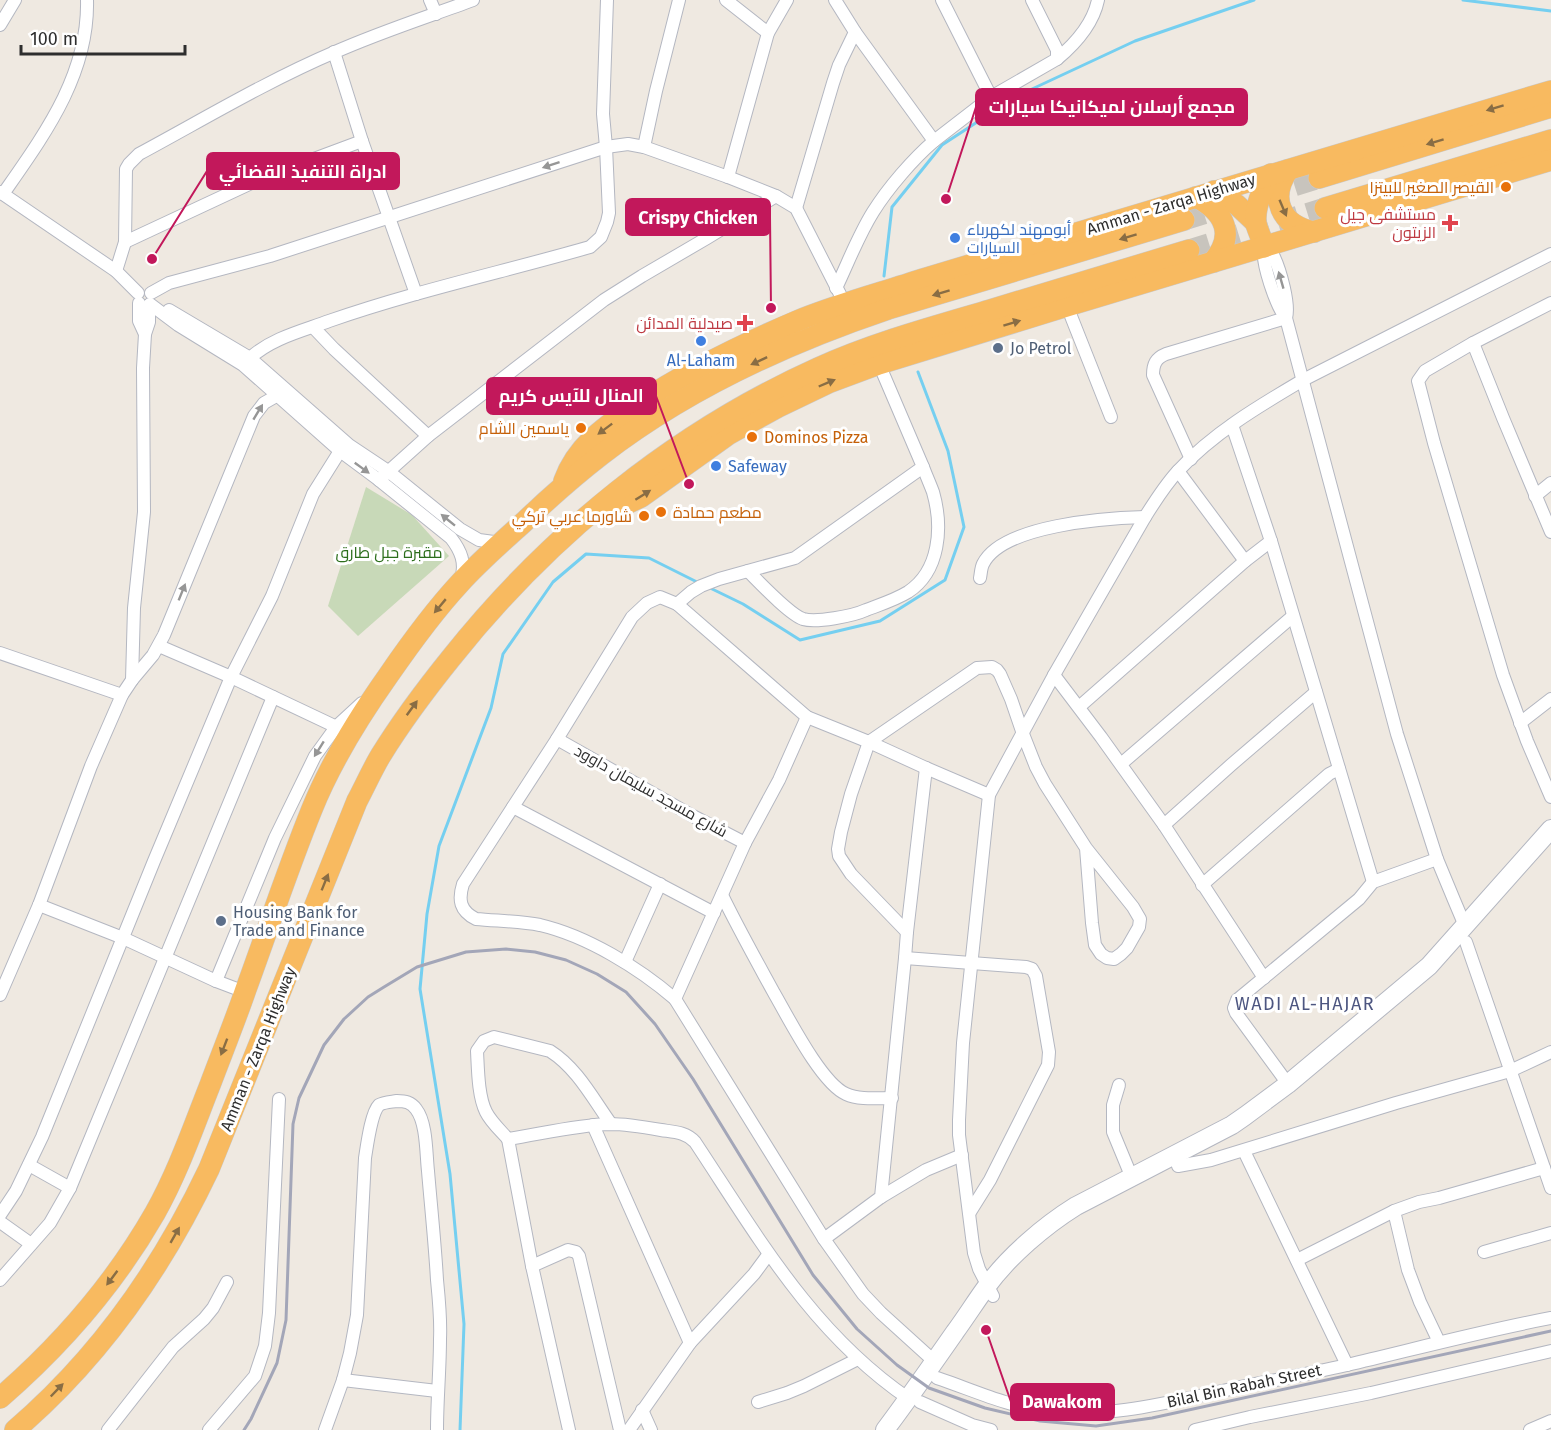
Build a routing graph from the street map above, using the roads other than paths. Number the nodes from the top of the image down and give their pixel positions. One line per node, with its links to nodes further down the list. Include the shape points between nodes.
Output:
1 (15, 0): 14 (street)
2 (87, 0): 31 (street, via 83,47 65,97 46,131)
3 (430, 0): 13 (street)
4 (473, 0): 13 (street)
5 (607, 0): 25 (street, via 603,114)
6 (679, 0): 26 (street)
7 (726, 0): 16 (street)
8 (787, 0): 16 (street)
9 (835, 0): 15 (street)
10 (942, 0): 20 (street)
11 (1032, 0): 18 (street, via 1057,50)
12 (1098, 0): 18 (street, via 1080,36)
13 (436, 14): 17 (street)
14 (0, 25)
15 (855, 32): 24 (street); 34 (street, via 833,82)
16 (768, 33): 29 (street)
17 (334, 52): 23 (street); 40 (street, via 248,94 133,159 125,179)
18 (1057, 59): 20 (street)
19 (1551, 91): 28 (highway, Amman - Zarqa Highway, one-way to 28)
20 (991, 97): 24 (street)
21 (1551, 107): 30 (highway, one-way to 30)
22 (1551, 140): 35 (highway)
23 (362, 141): 36 (street); 40 (street, via 260,179)
24 (934, 141): 47 (street, via 873,211)
25 (606, 147): 26 (street); 36 (street, one-way to 36); 46 (street, via 609,213 597,242 529,265)
26 (644, 147): 29 (street)
27 (1551, 160): 39 (highway, Amman - Zarqa Highway)
28 (1279, 172): 32 (highway, Amman - Zarqa Highway); 38 (highway, via 1260,198); 39 (highway, one-way to 39, via 1279,203 1284,214 1292,224)
29 (728, 177): 33 (street)
30 (1319, 178)
31 (1, 193): 45 (street)
32 (1205, 194): 38 (highway, via 1237,205); 44 (highway, via 1222,218 1225,230 1221,253); 47 (highway, Amman - Zarqa Highway)
33 (776, 196): 34 (street); 63 (street, via 604,300)
34 (796, 208): 47 (street)
35 (1325, 208)
36 (390, 217): 46 (street); 48 (street, via 270,256 169,283)
37 (1184, 220): 58 (highway, Amman - Zarqa Highway, one-way to 58, via 854,320 754,363)
38 (1256, 223): 41 (highway)
39 (1314, 232): 41 (highway, Amman - Zarqa Highway)
40 (125, 242): 45 (street)
41 (1264, 247): 44 (highway, Amman - Zarqa Highway); 51 (street, via 1265,265)
42 (1189, 250): 62 (highway, Amman - Zarqa Highway, via 898,338 820,367 769,391)
43 (1551, 254): 57 (street)
44 (1213, 262): 50 (highway, Amman - Zarqa Highway)
45 (116, 271): 48 (street)
46 (416, 294): 52 (street)
47 (840, 296): 56 (highway, Amman - Zarqa Highway, via 797,321)
48 (147, 300): 54 (street); 59 (street, via 178,325 243,365); 86 (street, via 150,322 145,333 143,368 144,512 134,608)
49 (1551, 303): 53 (street)
50 (1067, 306): 55 (highway, Amman - Zarqa Highway, one-way to 50); 60 (street)
51 (1286, 318): 57 (street); 65 (street, via 1166,354 1155,362 1153,375)
52 (314, 327): 54 (street, via 282,338); 63 (street)
53 (1473, 343): 71 (street); 93 (street, via 1425,371 1418,381)
54 (250, 358): 68 (street)
55 (879, 364): 62 (highway, Amman - Zarqa Highway, one-way to 55); 66 (street)
56 (694, 369): 58 (highway); 70 (highway, Amman - Zarqa Highway, one-way to 70, via 592,438 574,460)
57 (1303, 380): 61 (street); 109 (street, via 1386,696)
58 (705, 389): 70 (highway, Amman - Zarqa Highway, via 636,430)
59 (278, 395): 64 (street); 82 (street, one-way to 59, via 254,416 264,403)
60 (1111, 417)
61 (1232, 424): 65 (street); 74 (street)
62 (725, 426): 174 (highway, Amman - Zarqa Highway, one-way to 62, via 117,1322 152,1273 196,1196 357,801 406,717 463,643 531,568 588,514 628,482)
63 (428, 436): 68 (street)
64 (340, 451): 68 (street, one-way to 68); 85 (street, via 313,494 272,596)
65 (1191, 459): 67 (street)
66 (923, 467): 77 (street, via 801,555); 77 (street, via 935,502 937,545 925,575 908,592 857,614 805,620 791,612)
67 (1178, 471): 72 (street); 76 (street)
68 (383, 476): 75 (street, one-way to 68, via 469,536); 79 (street, via 459,547 463,559)
69 (1551, 483): 71 (street)
70 (563, 486): 75 (highway, Amman - Zarqa Highway)
71 (1535, 496): 73 (street)
72 (1145, 517): 78 (street, via 1086,521 1024,534 992,554 982,567); 84 (street)
73 (1551, 532)
74 (1271, 541): 76 (street); 81 (street)
75 (501, 543): 79 (highway, Amman - Zarqa Highway)
76 (1245, 561): 91 (street)
77 (748, 571): 80 (street, via 701,586)
78 (980, 578)
79 (460, 583): 94 (highway, Amman - Zarqa Highway, one-way to 94)
80 (677, 604): 92 (street); 96 (street, via 660,597 632,617)
81 (1293, 616): 87 (street); 98 (street)
82 (159, 646): 85 (street); 86 (street)
83 (0, 653): 88 (street)
84 (1054, 675): 91 (street); 95 (street)
85 (231, 677): 89 (street); 118 (street)
86 (132, 680): 88 (street)
87 (1316, 692): 100 (street); 104 (street)
88 (122, 695): 114 (street)
89 (273, 698): 94 (street); 119 (street)
90 (1551, 699): 93 (street)
91 (1079, 707): 98 (street)
92 (807, 717): 97 (street); 106 (street)
93 (1520, 723): 102 (street)
94 (343, 730): 124 (street, one-way to 124, via 315,756 289,807); 125 (highway, Amman - Zarqa Highway)
95 (1023, 734): 97 (street, via 1000,674 992,667 983,667 969,672); 101 (street); 108 (street, via 1045,784)
96 (557, 739): 103 (street); 106 (street, شارع مسجد سليمان داوود)
97 (869, 742): 99 (street); 116 (street, via 850,794 839,856 851,874)
98 (1121, 764): 104 (street)
99 (926, 768): 101 (street); 116 (street)
100 (1339, 769): 110 (street); 112 (street)
101 (989, 795): 122 (street)
102 (1551, 797)
103 (513, 807): 111 (street); 121 (street, via 463,884 461,903 469,915 476,919 537,924 571,934)
104 (1164, 825): 112 (street)
105 (1551, 829): 117 (main road)
106 (745, 843): 113 (street)
107 (1551, 845): 117 (main road)
108 (1086, 848): 108 (street, via 1095,945 1101,954 1114,958 1131,942 1140,919)
109 (1437, 859): 110 (street); 117 (street)
110 (1373, 882): 123 (street, via 1367,892)
111 (660, 884): 115 (street); 121 (street)
112 (1202, 885): 123 (street)
113 (722, 895): 115 (street); 132 (street, via 822,1072 845,1094)
114 (39, 905): 118 (street); 126 (street)
115 (714, 913): 127 (street)
116 (907, 932): 120 (street)
117 (1466, 934): 129 (street); 130 (main road); 140 (main road, via 1408,997 1292,1091 1236,1132)
118 (123, 938): 119 (street); 139 (street)
119 (166, 957): 124 (street); 143 (street)
120 (905, 958): 122 (street); 132 (street)
121 (625, 962): 127 (street)
122 (972, 962): 138 (street, via 960,1098); 147 (street, via 1032,969 1049,1052 1048,1065)
123 (1264, 978): 130 (street, via 1237,1000 1234,1008)
124 (216, 981): 125 (street)
125 (245, 992): 169 (highway, Amman - Zarqa Highway, one-way to 169, via 178,1166 143,1232 80,1318)
126 (0, 995)
127 (675, 999): 151 (street)
128 (1551, 1052): 129 (street)
129 (1510, 1071): 137 (street); 141 (street)
130 (1288, 1084): 142 (main road, via 1232,1125)
131 (1119, 1085): 142 (street, via 1113,1105 1113,1132)
132 (892, 1098): 145 (street)
133 (279, 1099): 177 (street, via 265,1346 255,1376)
134 (611, 1124): 135 (street); 136 (street, via 558,1056 494,1037 484,1041 477,1051 480,1088 488,1116); 154 (street, via 690,1136)
135 (593, 1125): 136 (street); 162 (street)
136 (508, 1139): 156 (street)
137 (1244, 1151): 140 (street); 155 (street)
138 (962, 1155): 145 (street, via 926,1170); 147 (street)
139 (29, 1165): 143 (street); 148 (street)
140 (1178, 1166): 159 (main road, via 1068,1223)
141 (1544, 1168): 144 (street); 146 (street)
142 (1132, 1178): 159 (main road, via 1063,1214 1014,1256)
143 (70, 1188): 152 (street)
144 (1551, 1188)
145 (881, 1197): 151 (street)
146 (1394, 1211): 155 (street); 161 (street, via 1408,1270)
147 (970, 1212): 159 (street, via 974,1253)
148 (0, 1215)
149 (0, 1222): 152 (street)
150 (1551, 1233): 153 (street)
151 (824, 1239): 166 (street, via 863,1294)
152 (32, 1245): 157 (street)
153 (1484, 1252)
154 (768, 1255): 162 (street); 164 (street, via 826,1327)
155 (1297, 1260): 165 (street)
156 (532, 1266): 180 (street); 181 (street, via 568,1250 579,1256)
157 (0, 1280)
158 (227, 1282): 176 (street, via 213,1308 173,1347)
159 (990, 1291): 166 (main road)
160 (1551, 1318): 161 (street, Bilal Bin Rabah Street)
161 (1439, 1342): 165 (street, Bilal Bin Rabah Street)
162 (690, 1343): 172 (street)
163 (1551, 1352): 187 (street)
164 (858, 1359): 170 (street); 171 (street, via 804,1386)
165 (1347, 1365): 166 (street, Bilal Bin Rabah Street, via 1147,1407 1083,1413 1008,1403)
166 (936, 1370): 170 (main road)
167 (343, 1380): 168 (street); 168 (street, via 357,1315 369,1137 380,1105 403,1101 410,1102 420,1115 424,1141 440,1311); 178 (street)
168 (437, 1391): 179 (street)
169 (0, 1398)
170 (914, 1400): 175 (street); 184 (main road); 185 (main road)
171 (758, 1402)
172 (642, 1410): 182 (street); 183 (street)
173 (1551, 1421): 188 (street)
174 (26, 1427)
175 (972, 1427): 186 (street)
176 (108, 1430)
177 (209, 1430)
178 (325, 1430)
179 (437, 1430)
180 (569, 1430)
181 (620, 1430)
182 (629, 1430)
183 (651, 1430)
184 (885, 1430)
185 (897, 1430)
186 (992, 1430)
187 (1195, 1430)
188 (1530, 1430)

